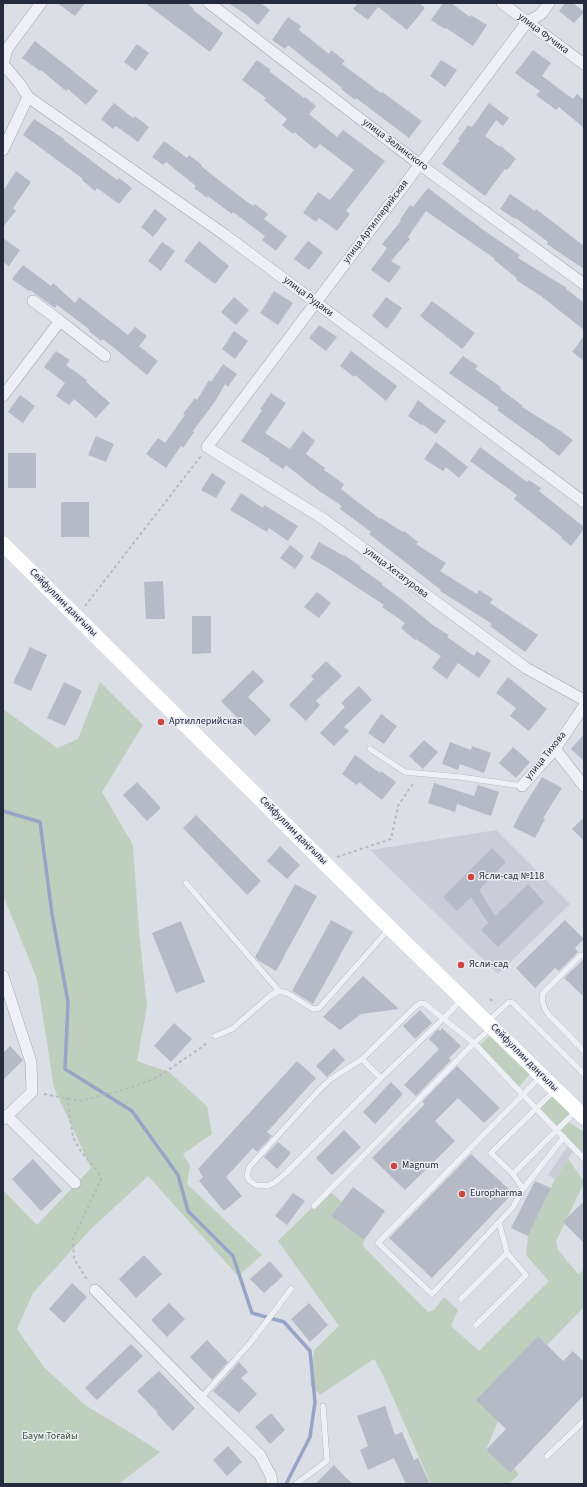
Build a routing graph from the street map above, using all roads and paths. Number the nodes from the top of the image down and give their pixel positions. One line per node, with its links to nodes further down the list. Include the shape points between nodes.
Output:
1 (41, 3): 7 (street, via 7,49 3,64)
2 (209, 3): 9 (street, улица Зелинского)
3 (502, 3): 5 (street, улица Фучика)
4 (549, 3): 5 (street, улица Артиллерийская, via 541,14)
5 (527, 22): 6 (street, улица Фучика); 9 (street, улица Артиллерийская)
6 (584, 64)
7 (28, 97): 8 (street); 12 (street, улица Рудаки)
8 (3, 150)
9 (419, 164): 10 (street, улица Зелинского); 12 (street, улица Артиллерийская)
10 (584, 284)
11 (33, 302): 13 (street)
12 (316, 302): 16 (street, улица Артиллерийская); 17 (street, улица Рудаки)
13 (60, 321): 14 (street); 15 (street)
14 (105, 356)
15 (3, 396)
16 (207, 447): 19 (path); 20 (street, улица Хетагурова, via 322,518 526,668)
17 (584, 502)
18 (3, 544): 19 (main road, Сейфуллин даңғылы)
19 (77, 616): 27 (main road, Сейфуллин даңғылы)
20 (584, 700)
21 (584, 706): 23 (street, улица Тихова)
22 (370, 749): 24 (lane, via 405,772)
23 (555, 749): 25 (street, улица Тихова); 26 (street)
24 (420, 774): 25 (lane); 27 (path, via 398,806 391,839)
25 (522, 786)
26 (584, 786)
27 (323, 861): 29 (main road, Сейфуллин даңғылы)
28 (186, 883): 32 (lane)
29 (390, 928): 32 (lane, via 319,1008 313,1009); 33 (main road, Сейфуллин даңғылы)
30 (584, 955): 38 (lane, via 550,986 542,1000 549,1015)
31 (3, 976): 44 (street, via 31,1062)
32 (279, 991): 36 (lane, via 232,1029)
33 (462, 999): 34 (lane); 35 (main road, Сейфуллин даңғылы)
34 (444, 1018): 37 (lane); 39 (lane, via 425,1004 418,1004); 42 (lane)
35 (490, 1025): 37 (lane); 40 (lane, via 509,1002 513,1003); 41 (main road, Сейфуллин даңғылы)
36 (215, 1036): 46 (path, via 158,1077 130,1088 80,1100)
37 (474, 1043): 45 (lane); 56 (lane)
38 (584, 1051)
39 (362, 1059): 42 (lane); 42 (lane, via 320,1089 249,1168 247,1176 250,1181 261,1187 274,1183)
40 (584, 1074)
41 (541, 1075): 43 (main road, Сейфуллин даңғылы); 45 (lane)
42 (381, 1078)
43 (555, 1090): 47 (lane); 48 (main road, Сейфуллин даңғылы)
44 (32, 1092): 46 (path); 49 (street)
45 (523, 1093): 47 (lane); 57 (lane, via 378,1242 432,1294)
46 (67, 1097): 60 (path, via 73,1137 101,1179 73,1240 74,1259)
47 (537, 1108): 50 (lane); 53 (lane, via 491,1152)
48 (580, 1113): 50 (lane)
49 (5, 1117): 54 (street)
50 (557, 1130): 51 (lane); 53 (lane)
51 (564, 1137): 52 (lane); 55 (lane)
52 (584, 1159)
53 (513, 1174): 55 (lane)
54 (75, 1183)
55 (523, 1189): 57 (lane, via 513,1207)
56 (314, 1206)
57 (499, 1222): 58 (lane)
58 (507, 1253): 61 (lane); 62 (lane, via 526,1275)
59 (291, 1289): 63 (lane, via 251,1342)
60 (95, 1290): 63 (street)
61 (461, 1298)
62 (476, 1325)
63 (201, 1398): 67 (street, via 260,1456)
64 (323, 1406): 68 (lane, via 327,1461)
65 (584, 1421): 66 (lane)
66 (547, 1456)
67 (271, 1481)
68 (296, 1484)

